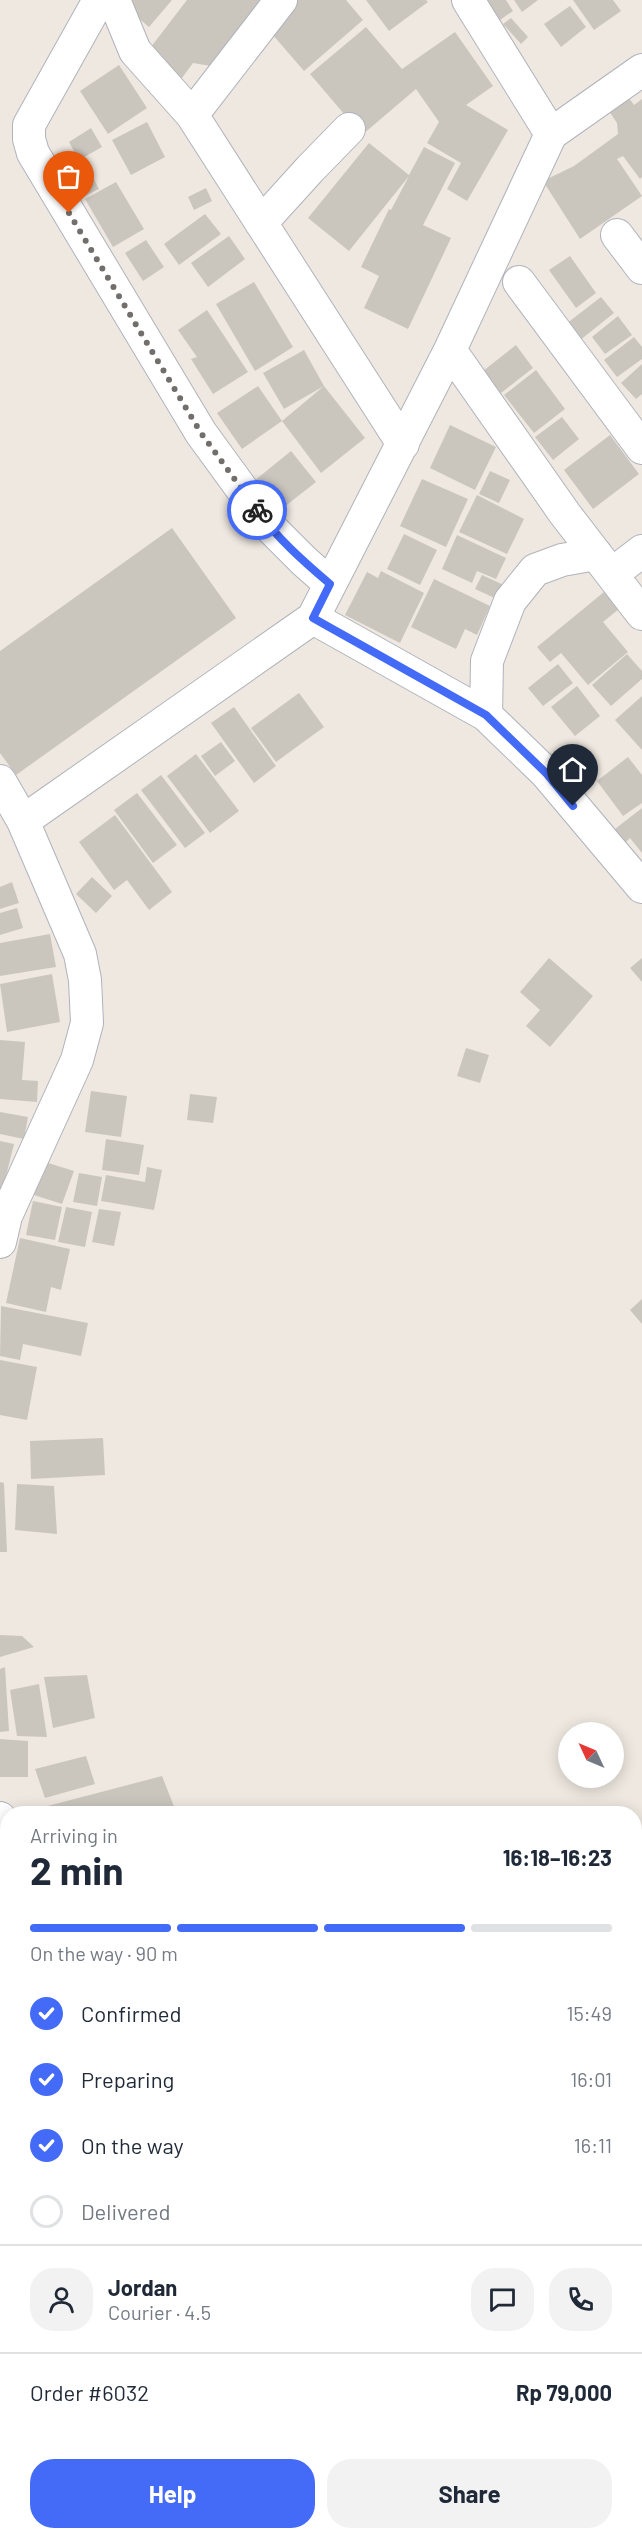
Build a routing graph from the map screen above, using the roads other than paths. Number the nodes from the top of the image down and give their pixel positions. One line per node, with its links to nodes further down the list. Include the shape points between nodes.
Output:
1 (99, 0): 18 (street, via 29,125 30,146 201,433 268,525)
2 (114, 0): 6 (street, via 135,51)
3 (281, 0): 6 (street)
4 (468, 0): 8 (street)
5 (642, 70): 8 (street)
6 (192, 115): 9 (street)
7 (349, 129): 9 (street)
8 (551, 134): 13 (street)
9 (261, 223): 14 (street)
10 (617, 234): 11 (street)
11 (642, 268)
12 (519, 282): 15 (street)
13 (450, 350): 14 (street); 17 (street)
14 (403, 444): 18 (street)
15 (642, 448)
16 (642, 551): 17 (street)
17 (604, 564): 19 (street); 21 (street, via 562,560 535,570 510,601 487,660)
18 (330, 584): 20 (street)
19 (642, 614)
20 (313, 618): 21 (street); 23 (street)
21 (486, 715): 24 (street, via 546,773)
22 (0, 781): 23 (street)
23 (23, 821): 25 (street, via 80,954 87,1023 77,1060)
24 (642, 886)
25 (2, 1225)

